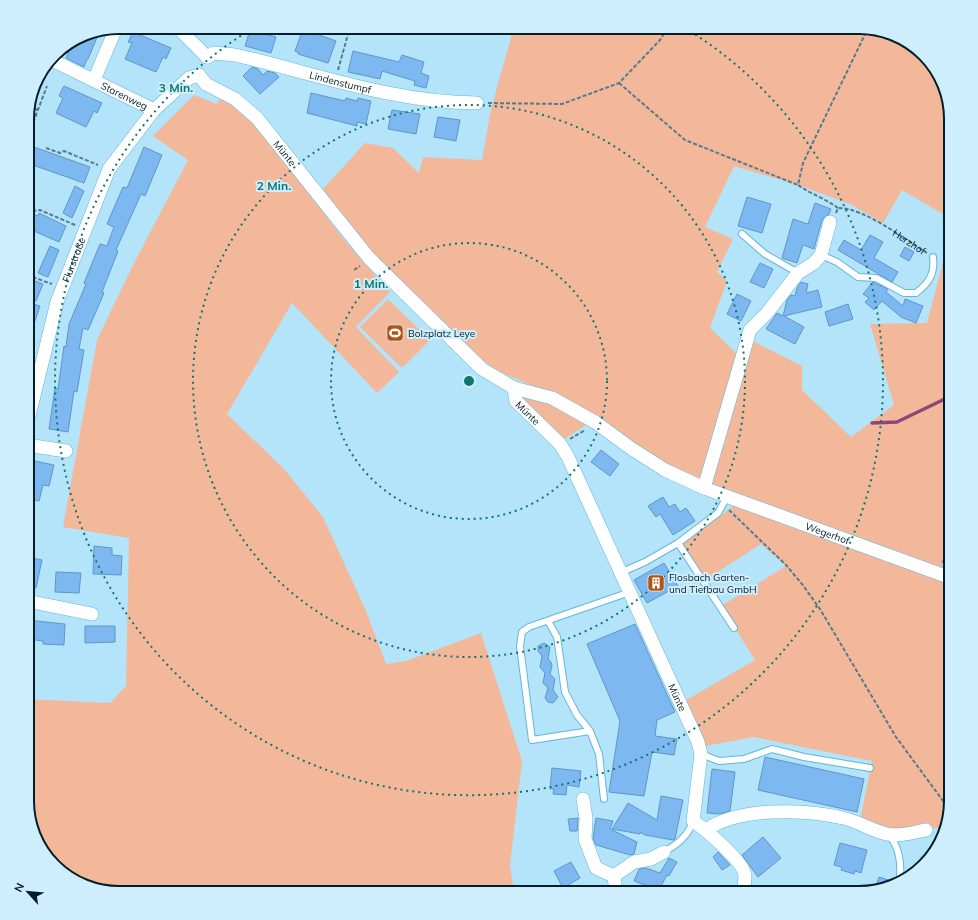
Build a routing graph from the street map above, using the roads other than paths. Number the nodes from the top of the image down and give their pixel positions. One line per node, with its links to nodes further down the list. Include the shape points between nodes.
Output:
1 (184, 34): 3 (street)
2 (113, 35): 6 (street, Starenweg)
3 (207, 57): 5 (street); 7 (street, Lindenstumpf, via 214,53 235,55 387,93 438,102)
4 (56, 62): 6 (street, Starenweg)
5 (200, 75): 8 (street, Flurstraße, via 189,78); 15 (street, Münte, via 206,84 235,99 257,118 360,248 393,282 482,369)
6 (94, 80): 8 (street, Starenweg)
7 (476, 103)
8 (154, 110): 14 (street, Flurstraße, via 109,169 62,288)
9 (830, 222): 11 (street)
10 (742, 234): 13 (lane, via 765,254)
11 (820, 255): 12 (lane, Herzhof, via 837,262 858,277 876,278 904,293 916,293 927,285 932,275); 13 (street, via 814,263)
12 (933, 257)
13 (798, 273): 18 (street, via 750,330)
14 (34, 377)
15 (514, 388): 18 (street, Wegerhof, via 552,398 595,422 665,470); 21 (street, Münte, via 516,401 560,444)
16 (34, 446): 17 (street)
17 (66, 451)
18 (704, 488): 19 (street, Wegerhof)
19 (727, 497): 20 (lane, via 718,513); 22 (street, Wegerhof)
20 (678, 543): 21 (lane); 27 (lane)
21 (622, 572): 23 (street, Münte)
22 (944, 575)
23 (630, 592): 26 (lane); 29 (street, Münte, via 698,742)
24 (34, 602): 25 (street)
25 (92, 614)
26 (548, 621): 28 (lane, via 557,637 565,692 577,715); 28 (lane, via 522,632 520,646 532,740)
27 (734, 628)
28 (590, 731): 32 (lane, via 599,754)
29 (701, 754): 30 (lane, via 719,761 744,759 772,749); 33 (street, Münte)
30 (870, 768)
31 (583, 799): 38 (street, via 586,818 585,838 596,868)
32 (604, 799)
33 (693, 821): 34 (street); 37 (lane, Münte, via 683,839)
34 (706, 830): 36 (street, via 715,824 736,818 790,811 844,818); 41 (street, via 735,858 745,874)
35 (926, 830): 36 (street)
36 (888, 834): 39 (lane, via 896,842)
37 (664, 852): 38 (street, Münte, via 651,859 634,862)
38 (614, 876): 40 (street)
39 (899, 876)
40 (615, 886)
41 (744, 886)

